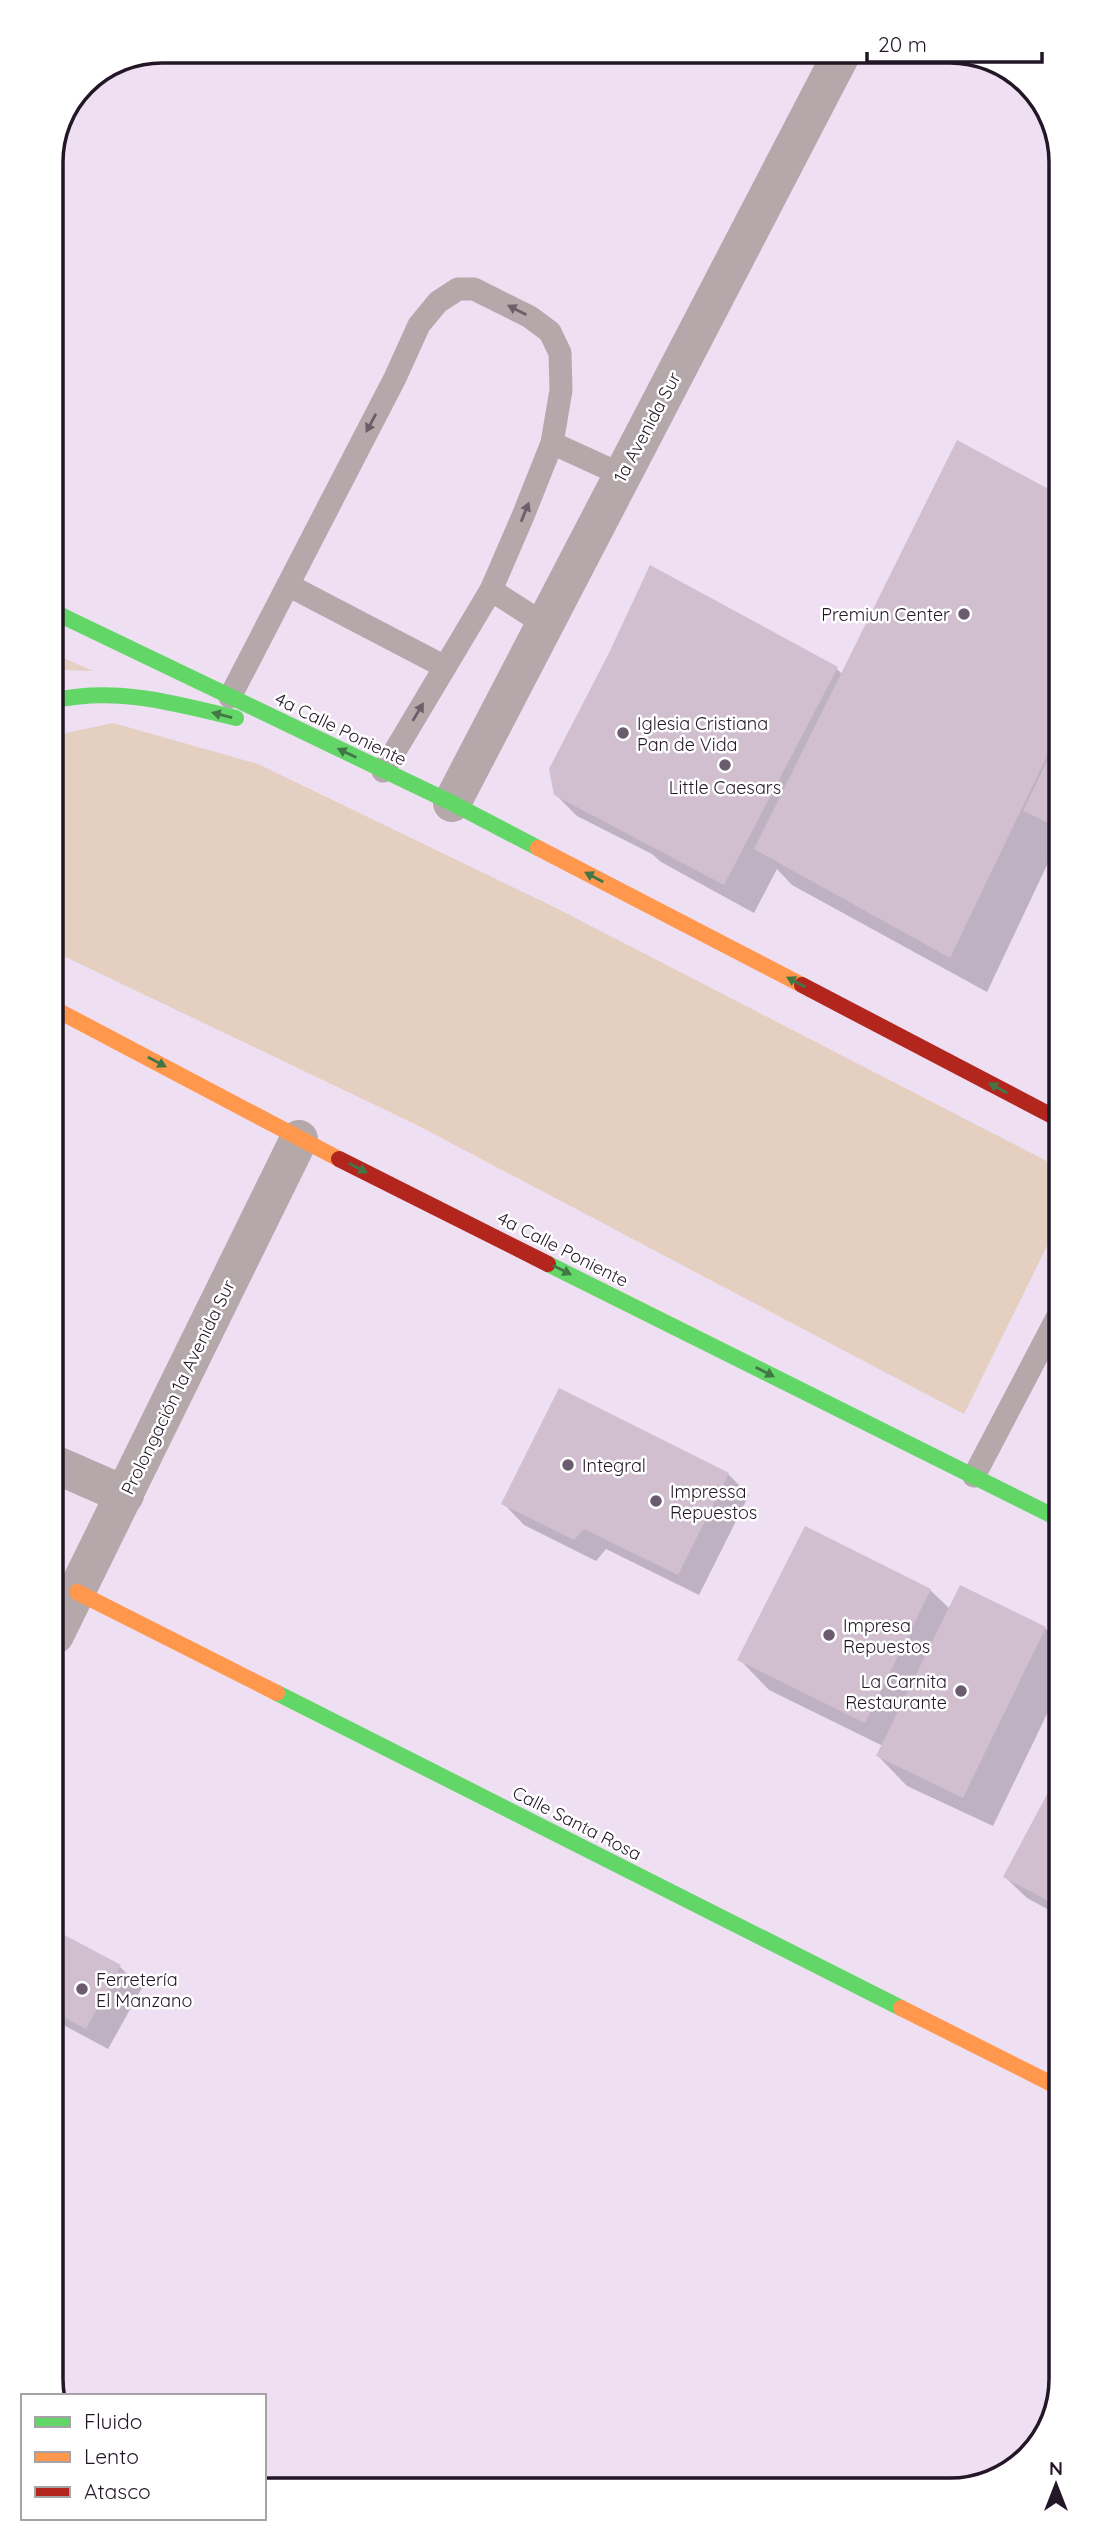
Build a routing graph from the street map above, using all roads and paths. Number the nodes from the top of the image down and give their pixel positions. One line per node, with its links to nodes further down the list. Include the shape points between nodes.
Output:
1 (837, 63): 3 (street, 1a Avenida Sur)
2 (552, 443): 3 (lane); 4 (lane, one-way to 4, via 561,390 560,352 550,332 474,289 458,289 438,302 419,326); 5 (lane, one-way to 2)
3 (622, 474): 7 (street, 1a Avenida Sur)
4 (288, 585): 8 (lane); 9 (lane)
5 (491, 590): 7 (lane); 8 (lane)
6 (63, 616): 9 (main road, 4a Calle Poniente)
7 (544, 624): 13 (street, 1a Avenida Sur)
8 (445, 667): 12 (lane, one-way to 8)
9 (230, 697): 11 (main road, 4a Calle Poniente)
10 (63, 699): 11 (main road, one-way to 10, via 147,696 98,694)
11 (312, 737): 12 (main road, 4a Calle Poniente, one-way to 11)
12 (383, 771): 13 (main road, 4a Calle Poniente)
13 (452, 803): 17 (main road, 4a Calle Poniente, one-way to 13)
14 (72, 999): 16 (main road)
15 (63, 1013): 16 (main road, 4a Calle Poniente)
16 (129, 1047): 18 (main road, 4a Calle Poniente, one-way to 18)
17 (1049, 1114)
18 (299, 1139): 21 (main road, 4a Calle Poniente, one-way to 21); 22 (street, Prolongación 1a Avenida Sur)
19 (1049, 1333): 21 (lane)
20 (63, 1468): 22 (street)
21 (974, 1476): 23 (main road, 4a Calle Poniente)
22 (125, 1495): 24 (street, Prolongación 1a Avenida Sur)
23 (1049, 1514)
24 (77, 1592): 25 (street, Prolongación 1a Avenida Sur); 26 (main road, Calle Santa Rosa)
25 (63, 1619)
26 (1049, 2082)

